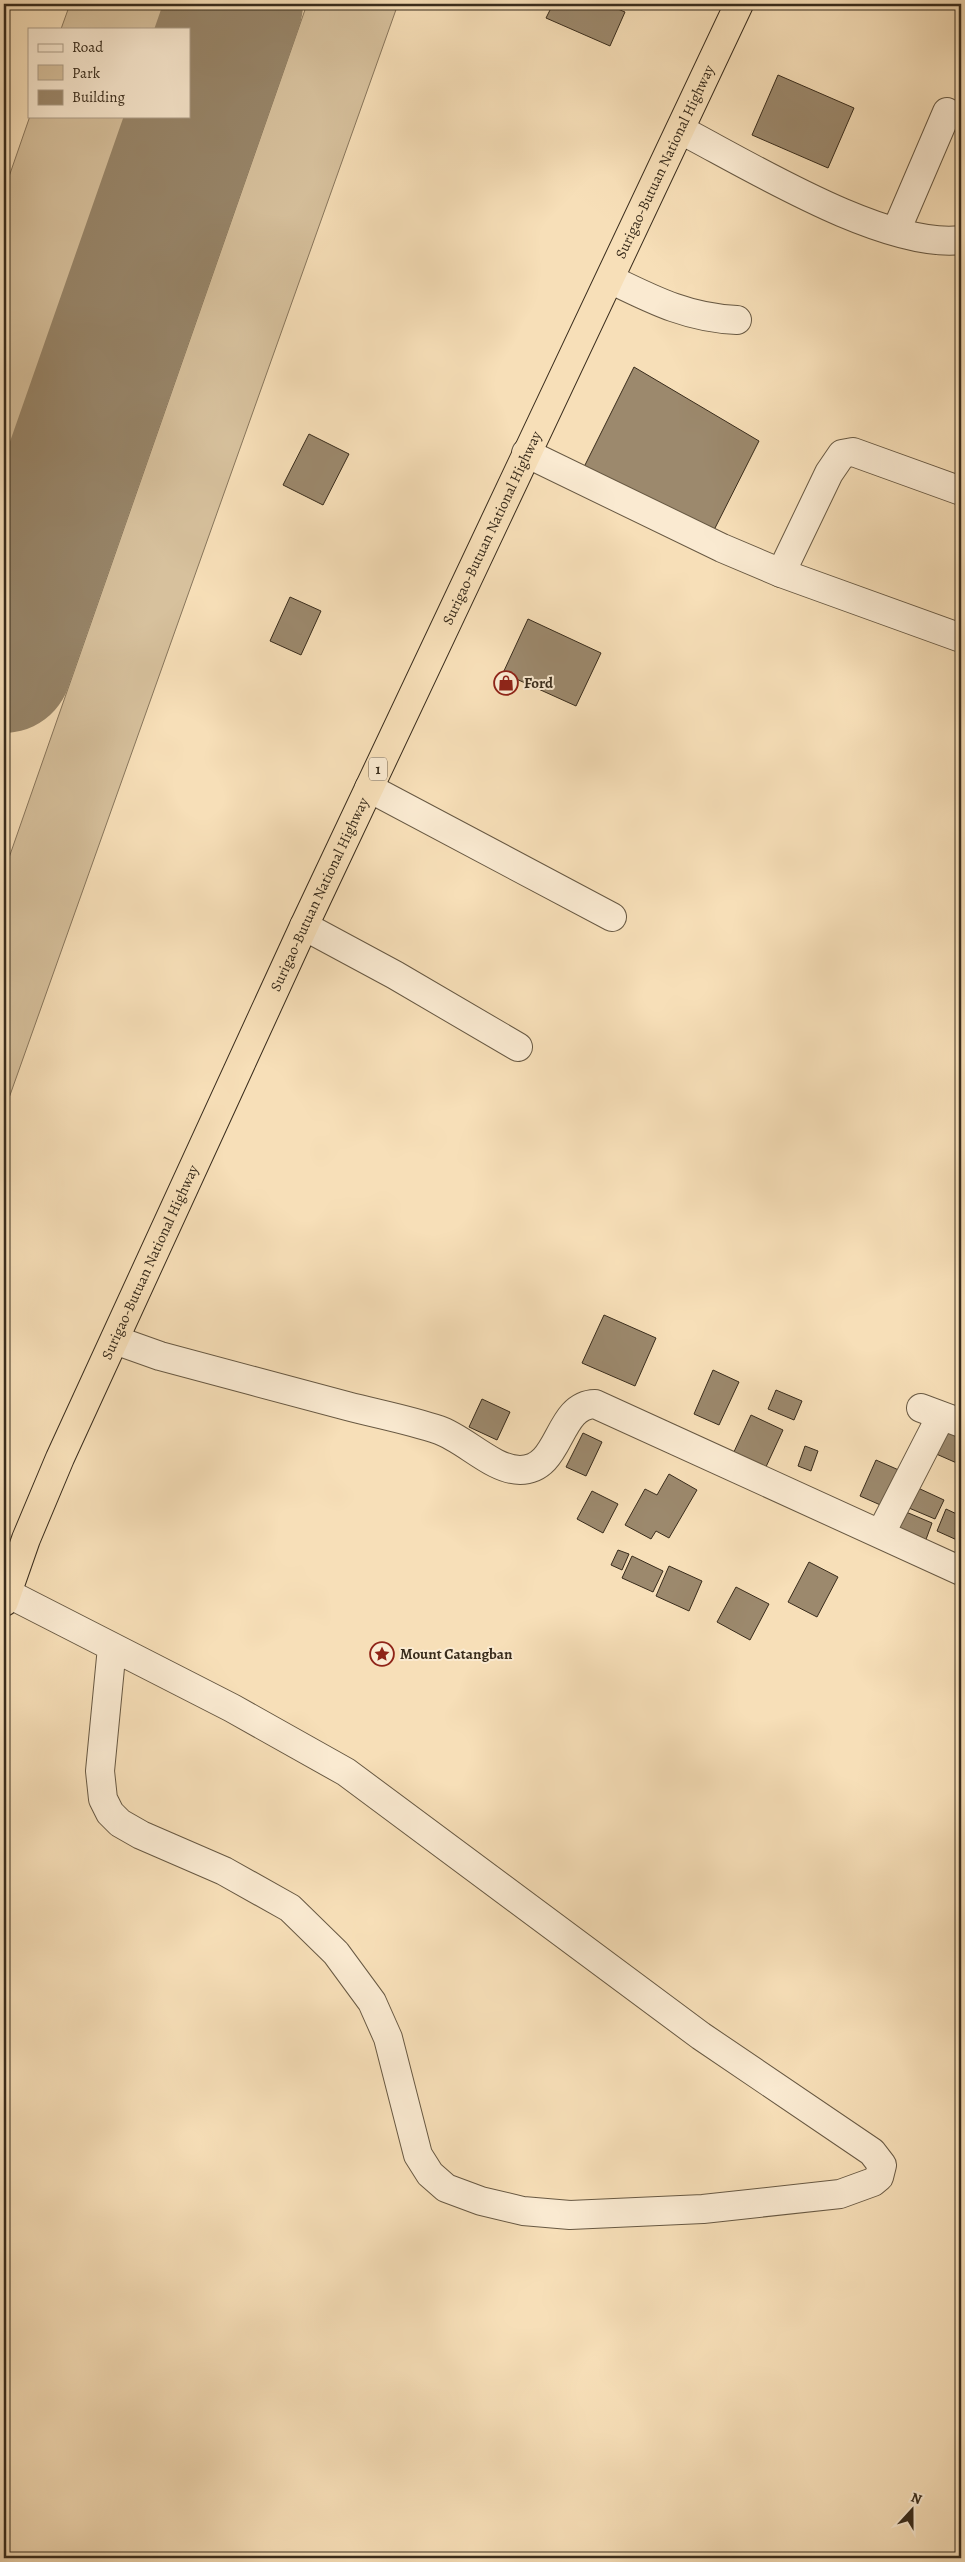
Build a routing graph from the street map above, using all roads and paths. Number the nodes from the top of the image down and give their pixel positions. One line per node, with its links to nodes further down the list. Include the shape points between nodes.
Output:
1 (740, 4): 3 (highway, Surigao-Butuan National Highway / 1)
2 (948, 112): 4 (street)
3 (681, 130): 4 (street, via 817,201); 6 (highway, Surigao-Butuan National Highway / 1)
4 (896, 231): 5 (street, via 919,237)
5 (961, 240)
6 (610, 279): 7 (street, via 686,312); 8 (highway, Surigao-Butuan National Highway / 1)
7 (737, 320)
8 (526, 453): 10 (street, via 722,548); 12 (highway, Surigao-Butuan National Highway / 1)
9 (961, 490): 10 (street, via 853,452 842,454 829,473)
10 (781, 573): 11 (street)
11 (961, 638)
12 (369, 788): 13 (street); 14 (highway, Surigao-Butuan National Highway / 1)
13 (612, 917)
14 (304, 926): 15 (street); 16 (highway, Surigao-Butuan National Highway / 1)
15 (518, 1047)
16 (115, 1340): 18 (street, via 160,1356 440,1430 512,1470 529,1470 538,1466 553,1450 574,1413 595,1404); 20 (highway, Surigao-Butuan National Highway / 1, via 56,1467)
17 (941, 1416): 18 (street)
18 (881, 1534): 19 (street)
19 (961, 1571)
20 (5, 1598): 21 (street)
21 (112, 1647): 21 (street, via 232,1708 346,1772 701,2036 872,2152 882,2165 879,2177 865,2187 840,2194 703,2209 570,2215 523,2211 446,2188 430,2174 418,2155 388,2038 372,2002 336,1952 290,1908 224,1871 141,1835 110,1813 103,1799 100,1771)

